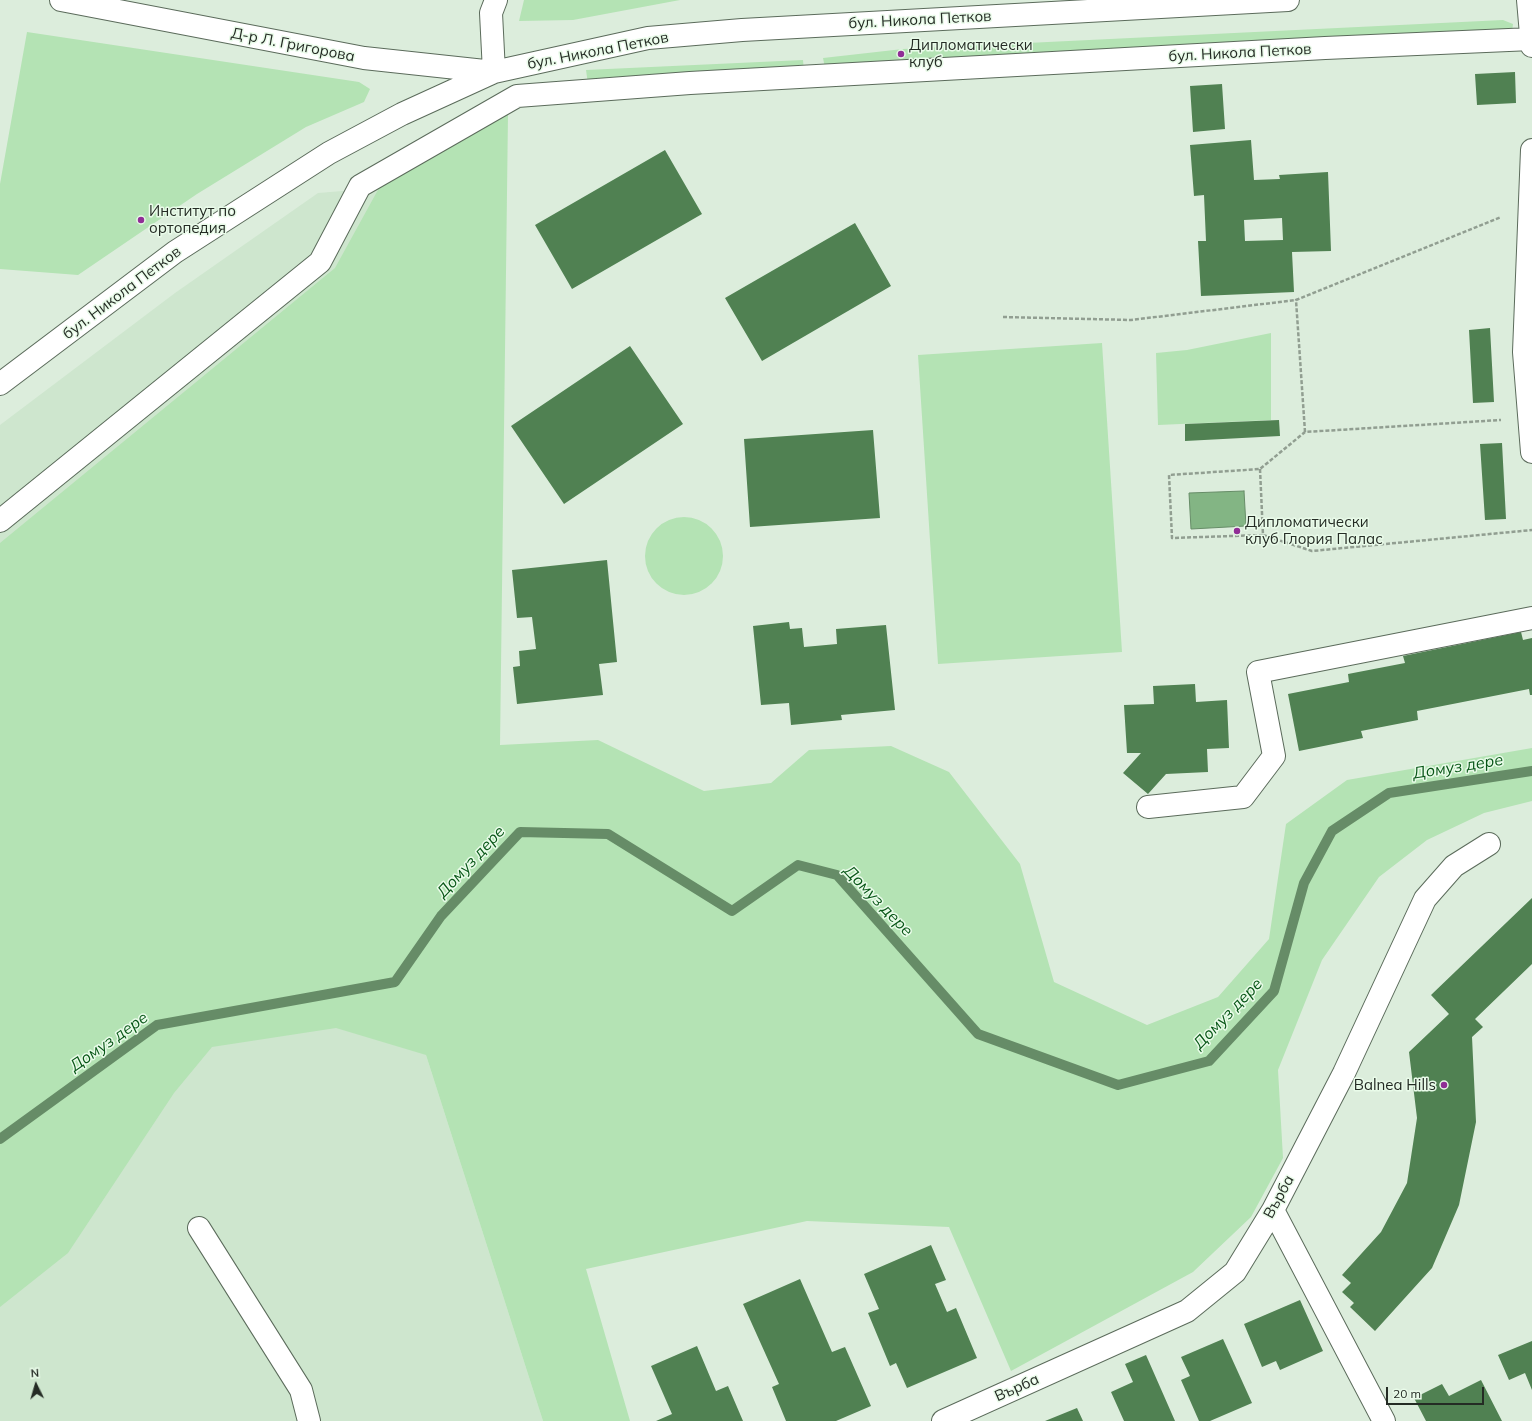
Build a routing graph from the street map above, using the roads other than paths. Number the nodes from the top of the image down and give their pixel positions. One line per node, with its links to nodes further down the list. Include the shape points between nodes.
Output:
1 (61, 0): 6 (street, Д-р Л. Григорова, via 364,58)
2 (496, 0): 6 (street, via 491,13)
3 (1288, 0): 6 (street, бул. Никола Петков, via 742,30 648,38)
4 (1528, 0): 5 (street)
5 (1532, 41): 7 (street, бул. Никола Петков, via 1309,49 698,82)
6 (494, 72): 7 (street); 9 (street, бул. Никола Петков, via 402,114 330,153 175,252)
7 (517, 96): 11 (street, via 360,186 320,262)
8 (1532, 150): 10 (street, via 1524,352)
9 (0, 384)
10 (1532, 452)
11 (0, 521)
12 (1532, 618): 13 (street, via 1258,672 1274,756 1243,797)
13 (1148, 807)
14 (1489, 844): 15 (street, Върба, via 1454,866 1425,899 1344,1073)
15 (1272, 1210): 18 (street, Върба, via 1235,1272 1187,1311); 19 (street)
16 (199, 1228): 17 (street, via 301,1390)
17 (309, 1421)
18 (942, 1421)
19 (1384, 1421)

